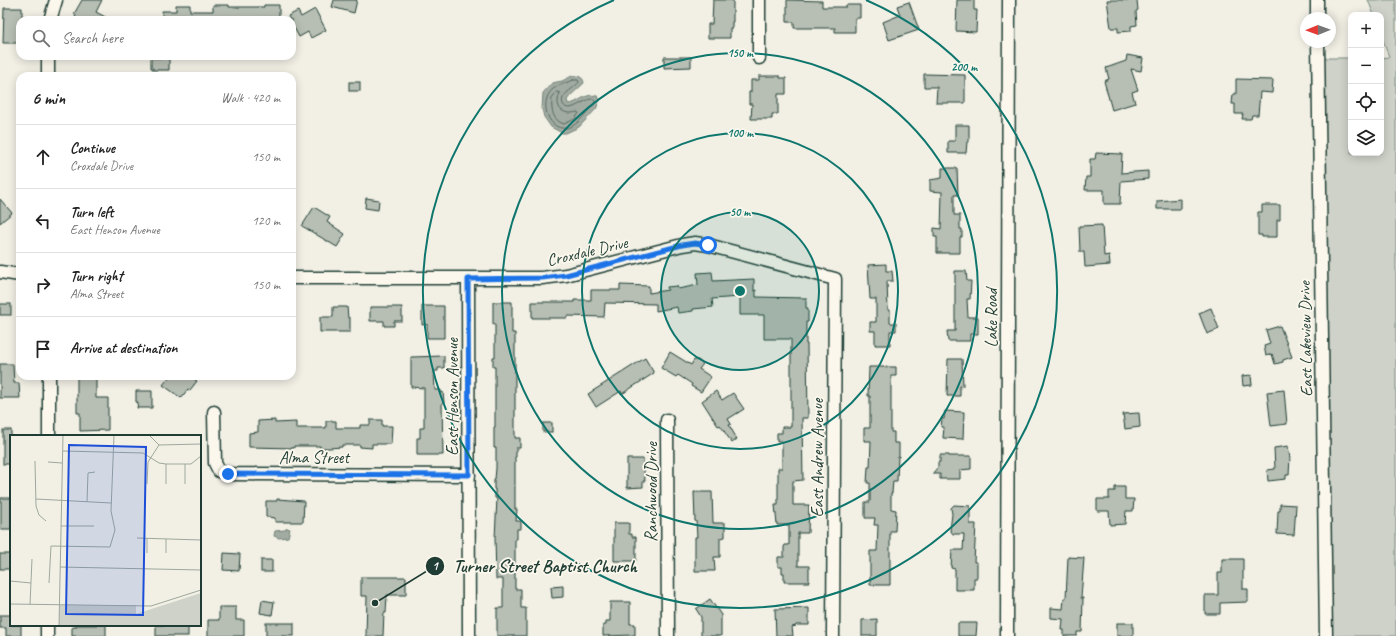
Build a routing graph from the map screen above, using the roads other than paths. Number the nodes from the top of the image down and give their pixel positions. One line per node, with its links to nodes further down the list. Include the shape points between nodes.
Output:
1 (56, 0): 6 (street)
2 (759, 0): 8 (street)
3 (1009, 0): 24 (street, Lake Road)
4 (1317, 0): 5 (street)
5 (1317, 12)
6 (51, 16)
7 (1318, 48): 25 (street, East Lakeview Drive)
8 (759, 58)
9 (48, 60): 10 (street)
10 (48, 72)
11 (0, 272): 12 (street)
12 (16, 274)
13 (296, 278): 14 (street, Croxdale Drive)
14 (468, 279): 15 (street, Croxdale Drive, via 542,278 566,275 695,243); 20 (street, East Henson Avenue)
15 (835, 279): 23 (street, East Andrew Avenue)
16 (49, 380): 19 (street)
17 (214, 412): 20 (street, Alma Street, via 215,463 219,471 228,474)
18 (667, 420): 22 (street, Ranchwood Drive)
19 (49, 435)
20 (469, 475): 21 (street, East Henson Avenue)
21 (469, 636)
22 (668, 636)
23 (833, 636)
24 (1007, 636)
25 (1326, 636)

